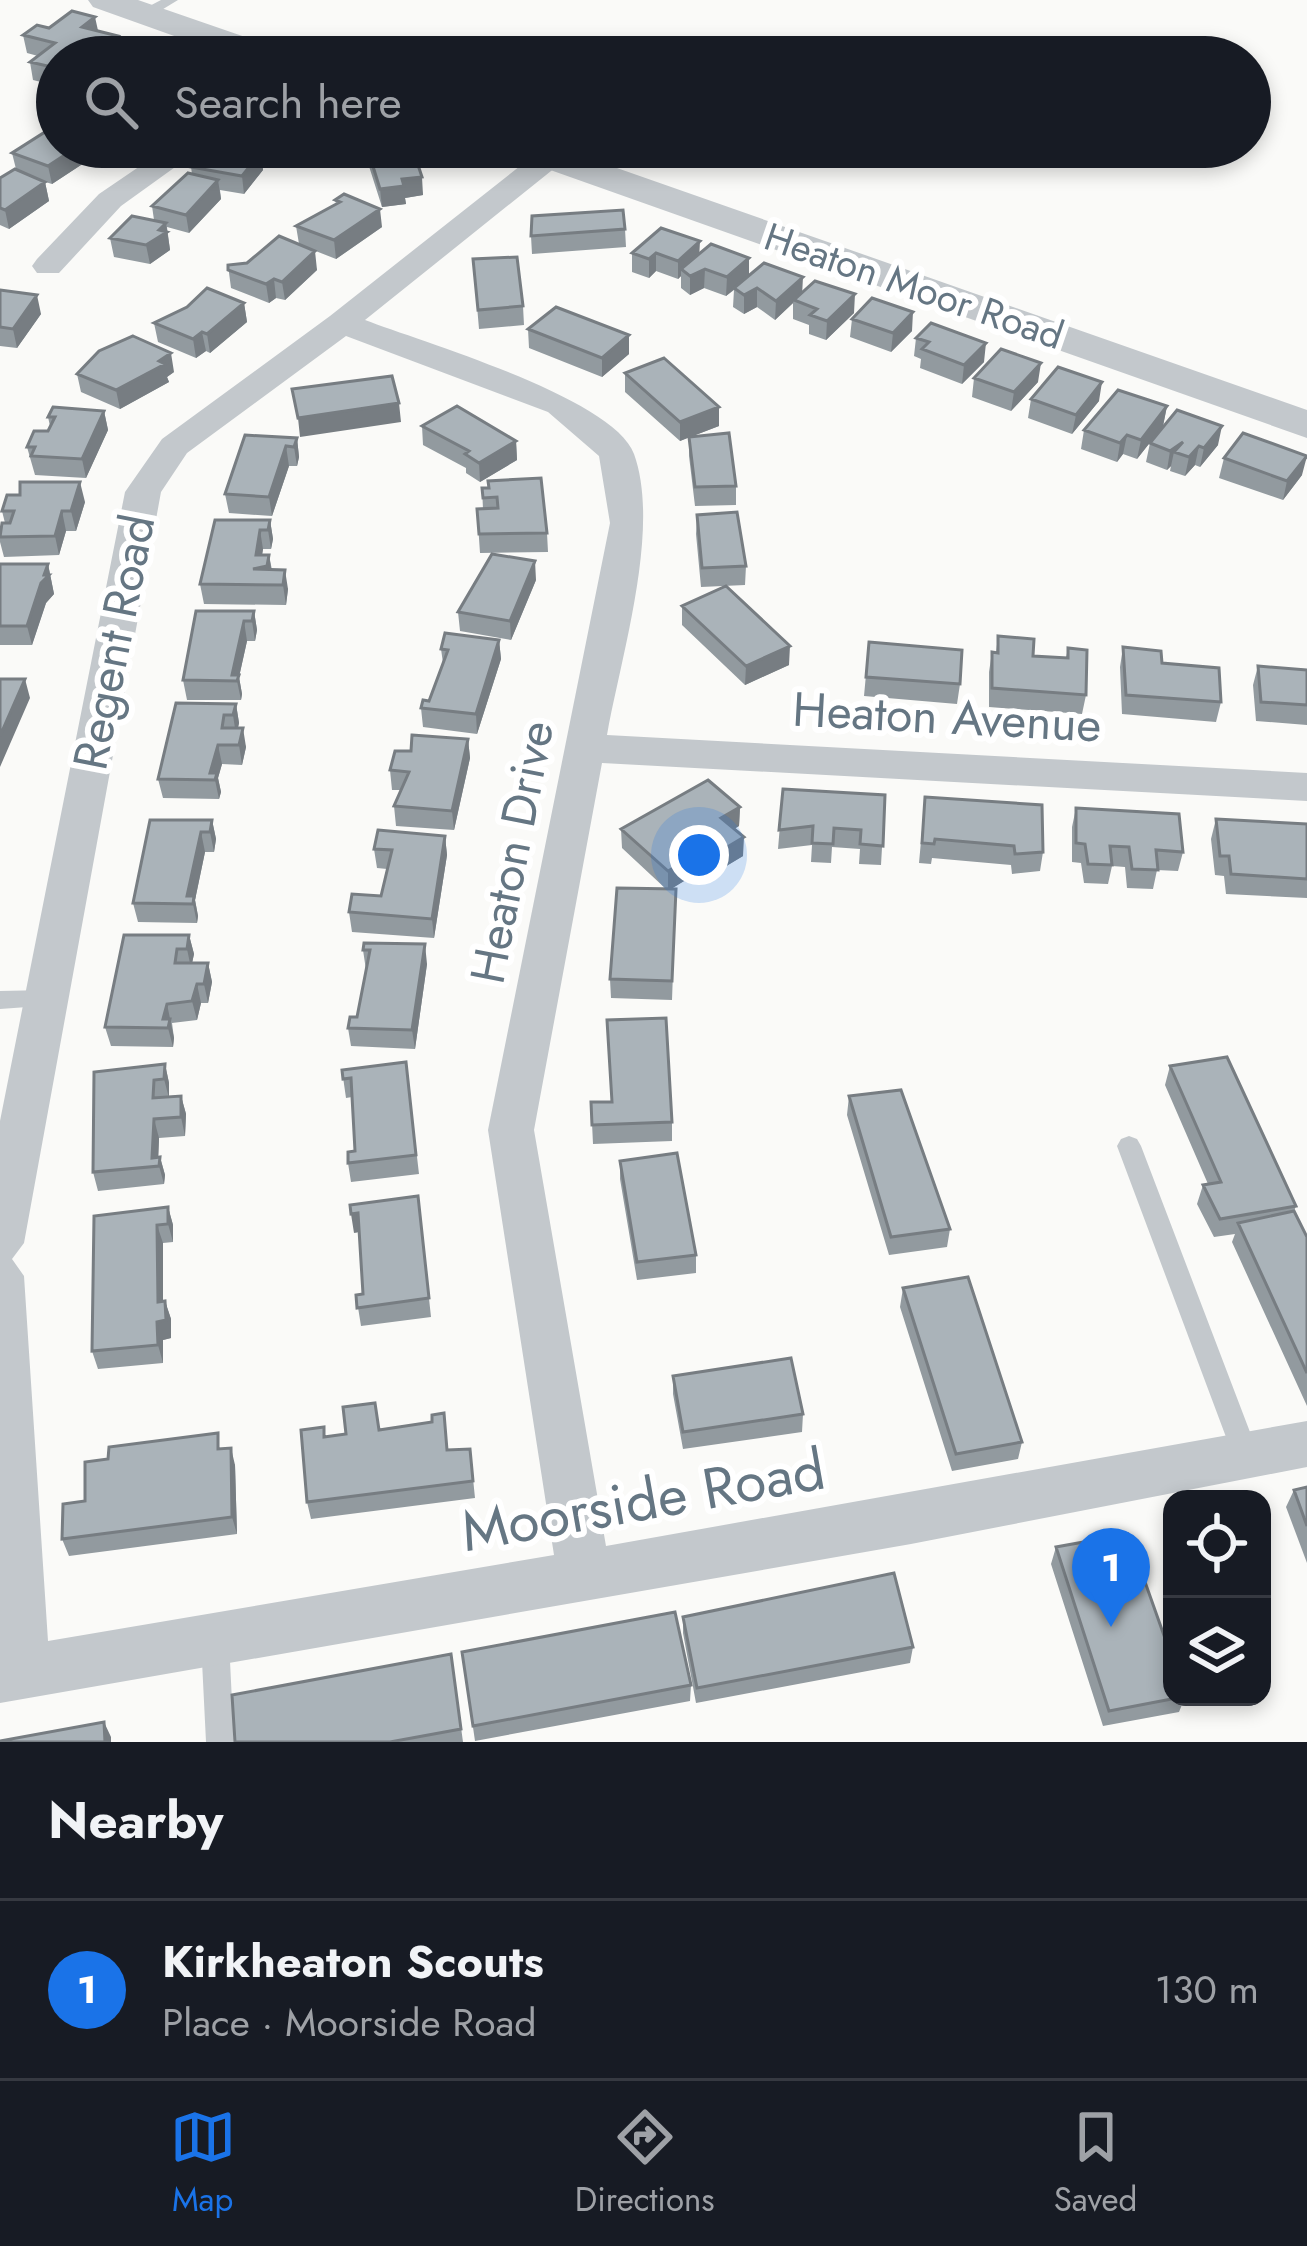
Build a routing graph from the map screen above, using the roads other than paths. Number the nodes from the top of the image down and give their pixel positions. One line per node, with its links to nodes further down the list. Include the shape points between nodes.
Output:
1 (106, 0): 2 (street)
2 (158, 7): 3 (street)
3 (221, 36)
4 (157, 168): 7 (street, via 110,200)
5 (518, 168): 8 (street, Regent Road)
6 (581, 168): 9 (street, Heaton Moor Road)
7 (48, 266)
8 (342, 323): 10 (street, Heaton Drive, via 560,405 616,452 628,523); 12 (street, Regent Road, via 174,446 142,492)
9 (1307, 424)
10 (582, 748): 11 (street, Heaton Avenue); 19 (street, Heaton Drive, via 512,1130)
11 (1307, 787)
12 (46, 999): 13 (lane); 15 (street, Regent Road)
13 (0, 1000)
14 (1129, 1146): 18 (lane)
15 (0, 1243)
16 (0, 1276): 21 (street)
17 (1307, 1444): 18 (street, Moorside Road)
18 (1245, 1453): 19 (street, Moorside Road)
19 (584, 1574): 20 (street, Moorside Road)
20 (214, 1638): 21 (street, Moorside Road); 22 (lane)
21 (11, 1674)
22 (220, 1742)

